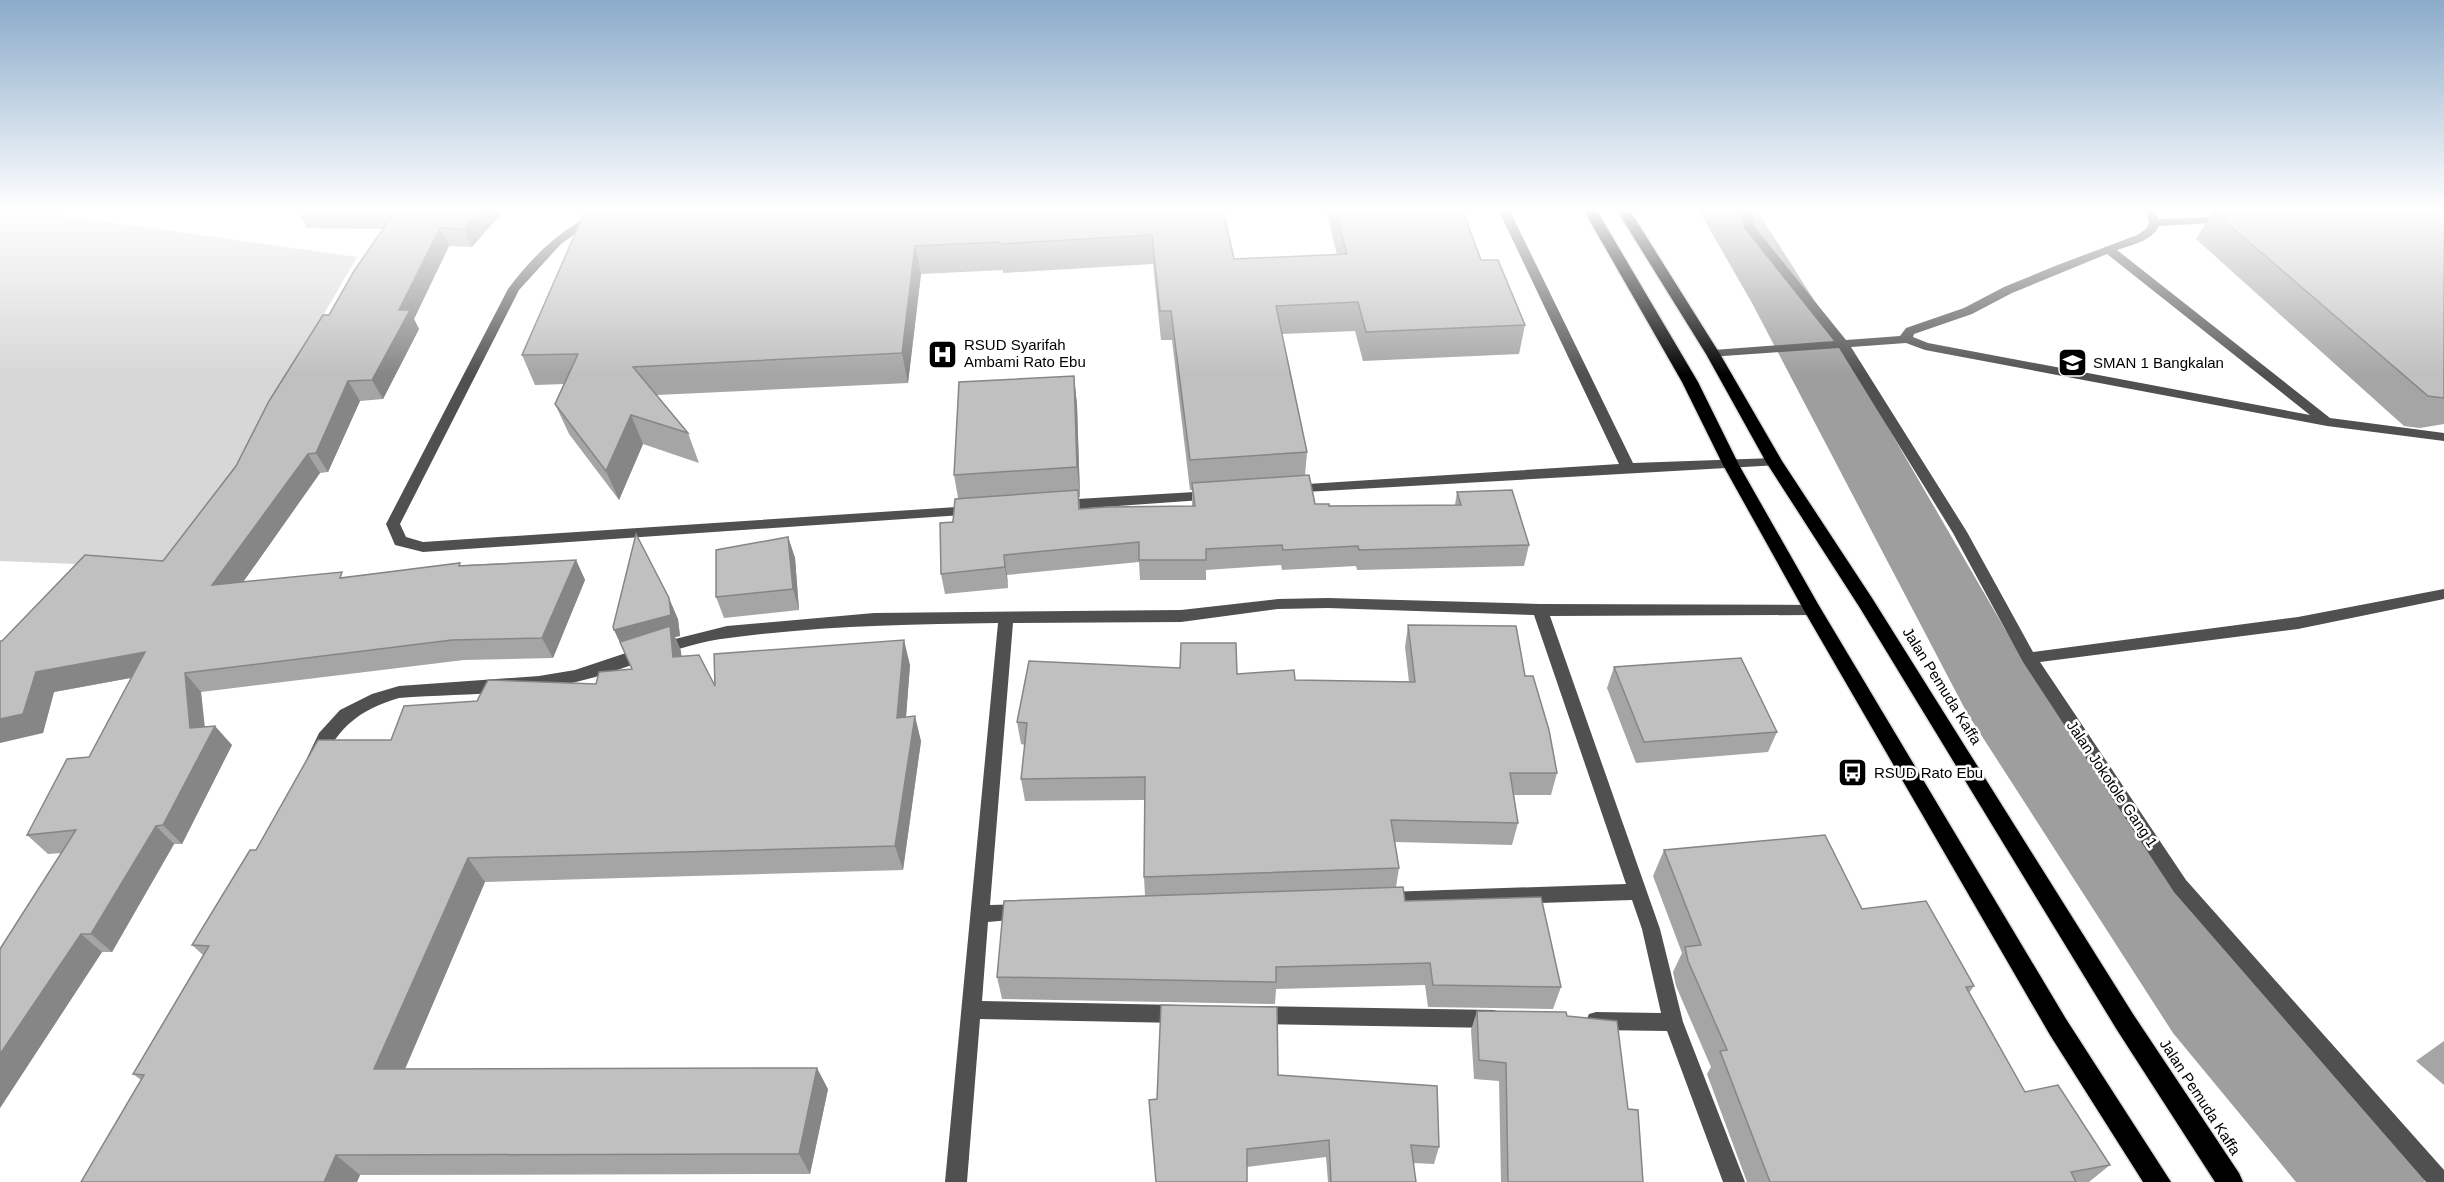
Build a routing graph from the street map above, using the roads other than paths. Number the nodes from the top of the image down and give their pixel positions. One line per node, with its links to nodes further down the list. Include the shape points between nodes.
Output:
1 (533, 264): 19 (street, via 514,289 393,524 400,542 423,547)
2 (1530, 264): 15 (street)
3 (1621, 264): 14 (highway, via 1690,382)
4 (1657, 264): 10 (highway, Jalan Pemuda Kaffa)
5 (1776, 264): 9 (street, Jalan Jokotole Gang 1)
6 (2071, 264): 8 (street, via 1968,311 1910,331)
7 (2127, 264): 11 (street)
8 (1907, 339): 9 (street); 11 (street, via 1925,346)
9 (1835, 344): 10 (street); 24 (street, Jalan Jokotole Gang 1, via 1960,532)
10 (1713, 354): 13 (highway, Jalan Pemuda Kaffa)
11 (2327, 422): 12 (street)
12 (2444, 437)
13 (1774, 462): 14 (street); 39 (highway, Jalan Pemuda Kaffa)
14 (1731, 465): 15 (street); 21 (highway)
15 (1628, 468): 16 (street)
16 (1282, 491)
17 (1222, 495): 18 (street)
18 (1043, 507)
19 (984, 510)
20 (2444, 594): 24 (street, via 2298,623)
21 (1812, 609): 22 (street); 38 (highway, via 2058,1027)
22 (1540, 610): 23 (street, via 1328,603 1278,604 1180,616); 26 (street)
23 (1006, 617): 25 (street, via 874,619 762,628 689,640 576,676 399,692 372,700 346,715 325,738); 29 (street)
24 (2029, 658): 40 (street, Jalan Jokotole Gang 1, via 2180,886)
25 (308, 769)
26 (1638, 892): 27 (street); 35 (street)
27 (1363, 900)
28 (1040, 912): 29 (street)
29 (980, 914): 30 (street)
30 (972, 1010): 31 (street); 36 (street)
31 (1198, 1014)
32 (1233, 1015): 33 (street)
33 (1518, 1020)
34 (1578, 1020): 35 (street)
35 (1673, 1022): 37 (street)
36 (956, 1182)
37 (1734, 1182)
38 (2158, 1182)
39 (2230, 1182)
40 (2440, 1182)

